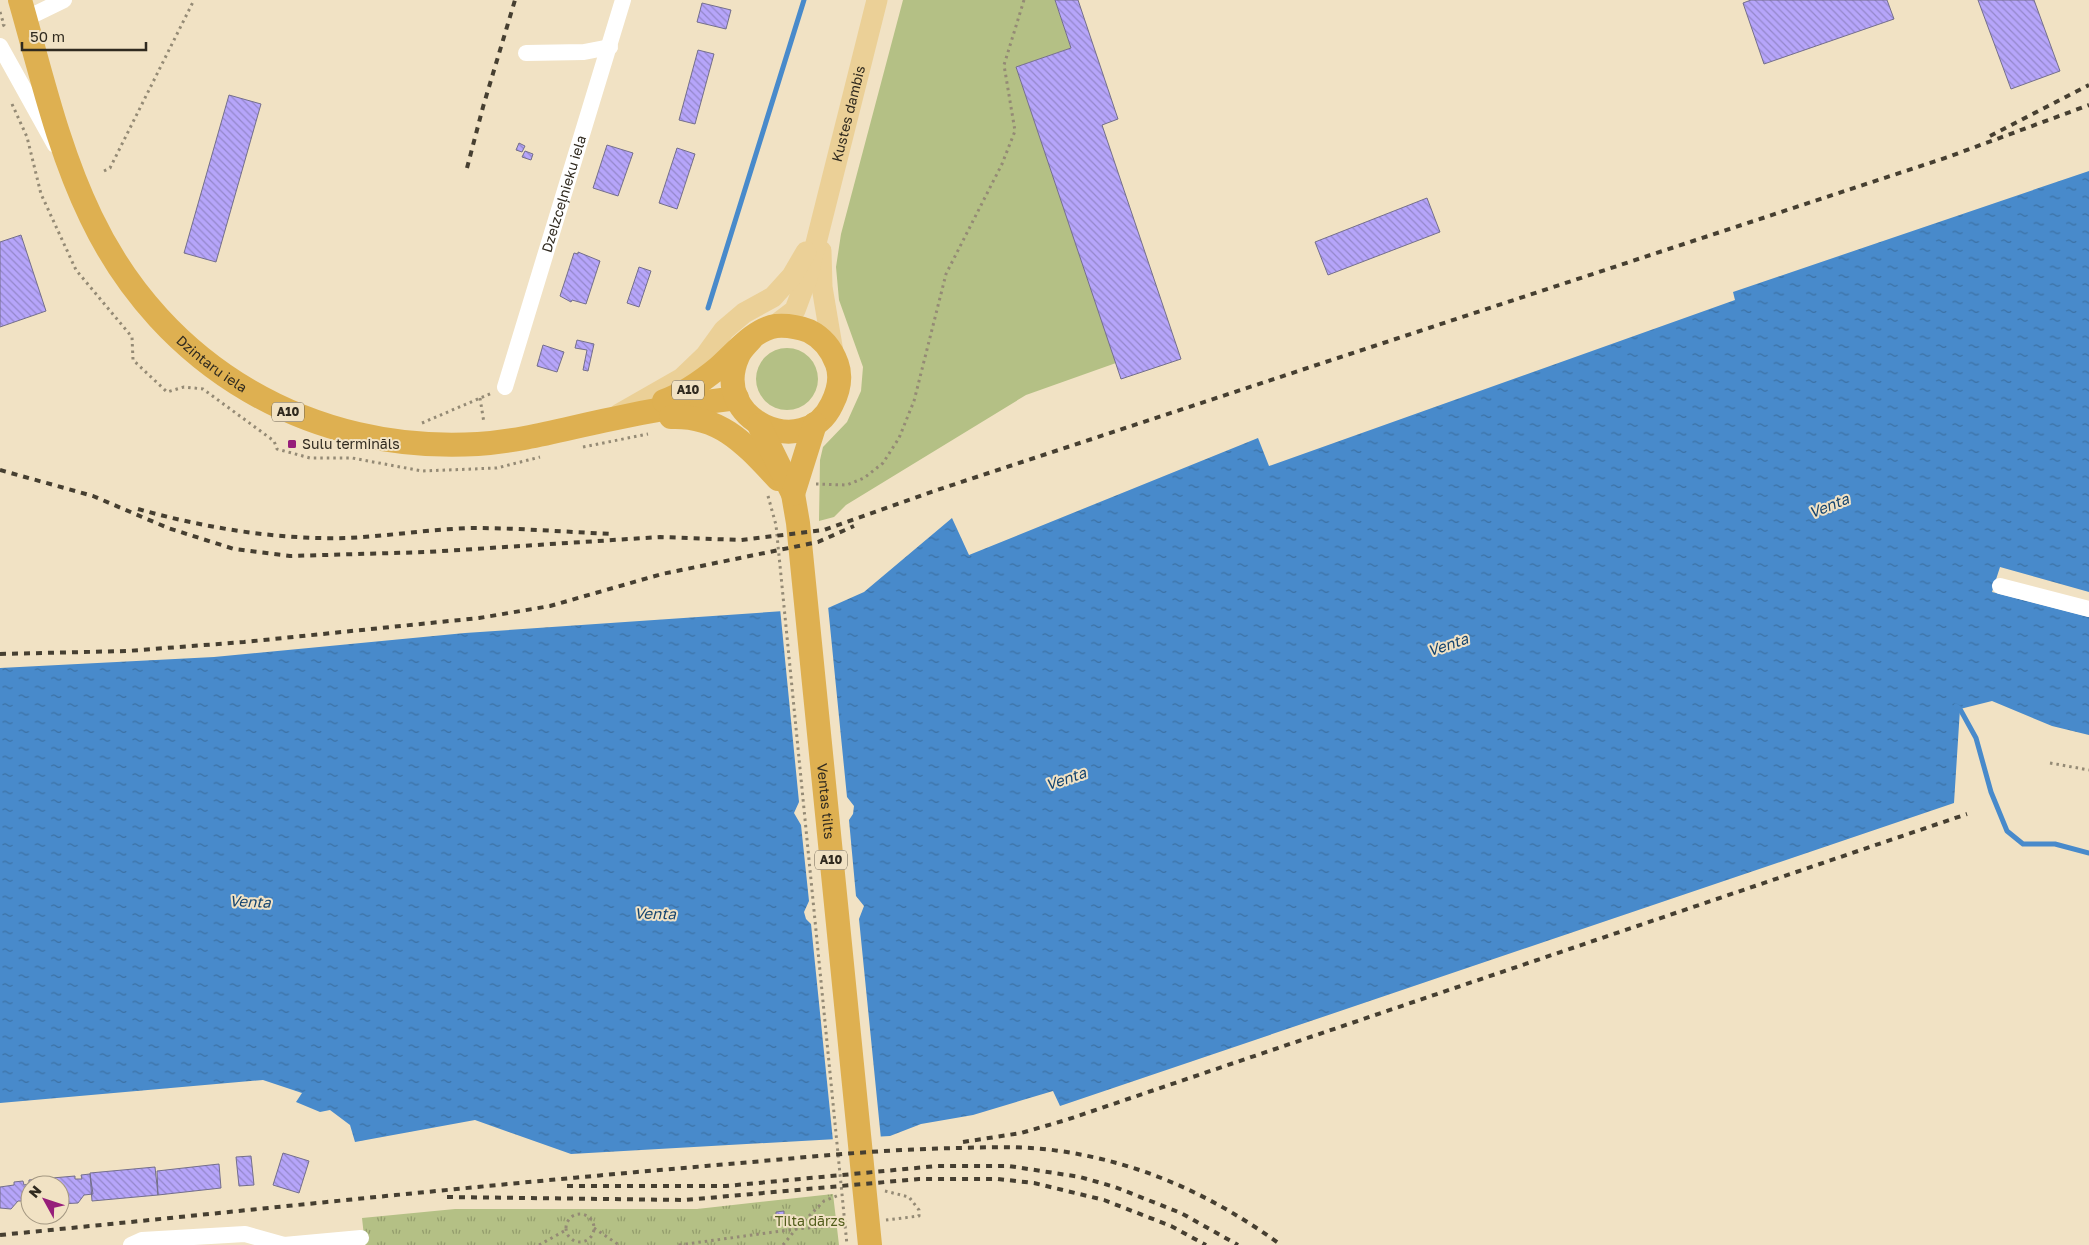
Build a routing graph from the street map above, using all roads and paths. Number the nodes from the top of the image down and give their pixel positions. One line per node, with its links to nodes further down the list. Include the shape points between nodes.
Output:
1 (64, 0): 6 (street)
2 (194, 0): 13 (path, via 110,168)
3 (624, 0): 10 (street, Dzelzceļnieku iela)
4 (877, 0): 15 (main road, Kustes dambis)
5 (1024, 0): 30 (path, via 1004,65 1015,131 1002,164 946,274 914,401 899,438 883,462 864,478 847,485)
6 (23, 9): 14 (highway, Dzintaru iela / A10)
7 (0, 12): 8 (path, via 4,25)
8 (0, 26)
9 (0, 46): 14 (street)
10 (610, 47): 11 (street, via 584,52); 19 (street, Dzelzceļnieku iela)
11 (526, 53)
12 (8, 96): 29 (path, via 27,137 41,194 76,270 132,337 133,360 167,392 184,387 203,389 274,441 277,449 310,458 352,458 422,471 497,468)
13 (104, 171)
14 (71, 173): 22 (highway, Dzintaru iela / A10, via 111,256 158,319 217,371 290,413 361,436 438,445 522,439)
15 (821, 228): 16 (main road, via 795,310); 18 (main road, via 822,287); 22 (main road, via 792,276 773,297 744,313 724,330 706,355 682,378)
16 (774, 326): 17 (highway, A10); 18 (highway, via 797,326 818,335)
17 (752, 338): 21 (highway, via 738,355 733,377); 22 (highway, A10, via 684,393)
18 (833, 352): 25 (highway, A10, via 839,371 838,392 830,410)
19 (505, 387): 20 (path)
20 (480, 398): 23 (path); 24 (path)
21 (737, 398): 22 (highway, A10); 26 (highway, A10)
22 (612, 419): 31 (highway, via 682,417 705,420 725,430)
23 (484, 423)
24 (419, 424)
25 (815, 424): 26 (highway, via 797,431 777,431); 31 (highway, A10)
26 (759, 425): 31 (highway, A10)
27 (650, 433): 28 (path)
28 (574, 449)
29 (548, 455)
30 (815, 484)
31 (793, 494): 32 (highway, Ventas tilts / A10)
32 (787, 524): 38 (highway, Ventas tilts / A10); 38 (path)
33 (2000, 586): 34 (street)
34 (2089, 609)
35 (2050, 762): 36 (path)
36 (2089, 770)
37 (839, 1195): 42 (path, via 824,1201)
38 (865, 1196): 39 (path, via 909,1198 919,1210 919,1216); 40 (path); 52 (highway, A10)
39 (886, 1220)
40 (845, 1225): 42 (path); 51 (path)
41 (594, 1228): 43 (path, via 589,1218 579,1214 569,1219); 45 (path, via 590,1238); 49 (path)
42 (796, 1229): 46 (path); 50 (path)
43 (566, 1230): 45 (path, via 570,1239); 48 (path)
44 (361, 1238): 47 (street, via 284,1245 245,1234 142,1240)
45 (581, 1244)
46 (785, 1244)
47 (131, 1245)
48 (539, 1245)
49 (619, 1245)
50 (679, 1245)
51 (847, 1245)
52 (870, 1245)

